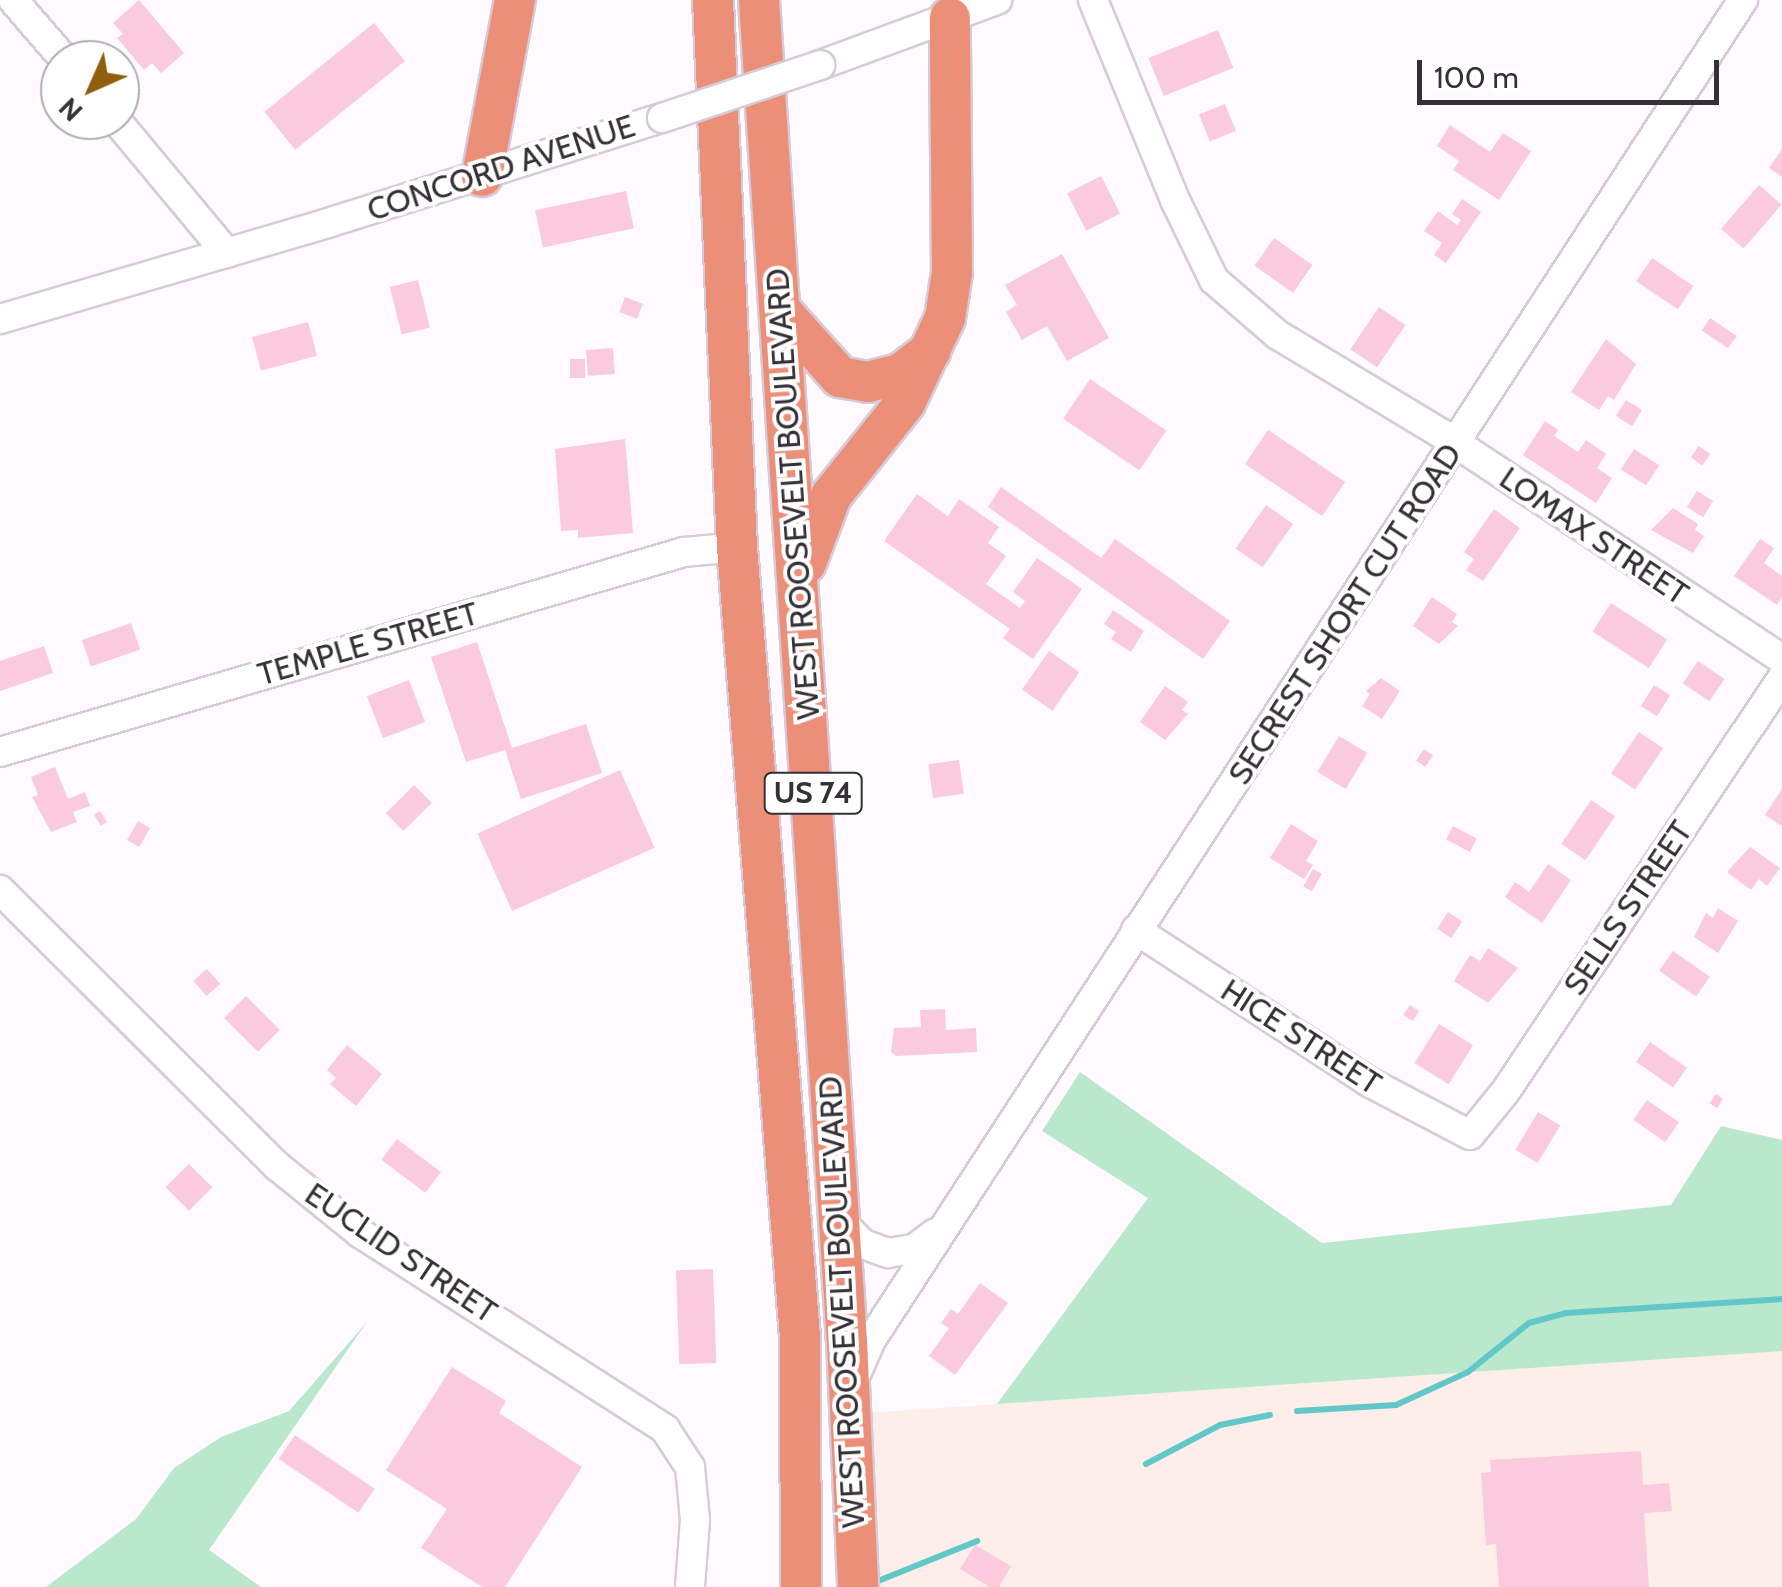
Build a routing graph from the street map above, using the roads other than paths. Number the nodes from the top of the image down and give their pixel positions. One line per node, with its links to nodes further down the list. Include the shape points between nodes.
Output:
1 (15, 0): 9 (street)
2 (514, 0): 11 (highway)
3 (713, 0): 19 (highway, WEST ROOSEVELT BOULEVARD / US 74)
4 (759, 0): 13 (highway, WEST ROOSEVELT BOULEVARD / US 74)
5 (997, 0): 8 (street, CONCORD AVENUE)
6 (1093, 0): 18 (street, LOMAX STREET, via 1214,280 1278,336)
7 (1743, 0): 18 (street, SECREST SHORT CUT ROAD)
8 (950, 18): 11 (street, CONCORD AVENUE, bridge); 15 (highway, via 952,272)
9 (48, 40)
10 (133, 140): 12 (street)
11 (482, 176): 12 (street, CONCORD AVENUE)
12 (227, 253): 14 (street, CONCORD AVENUE)
13 (782, 311): 16 (highway, via 840,376 868,382); 20 (highway, WEST ROOSEVELT BOULEVARD / US 74)
14 (0, 319)
15 (934, 349): 16 (highway); 17 (highway)
16 (900, 374): 17 (highway, via 862,422)
17 (870, 444): 20 (highway, via 831,496)
18 (1457, 444): 21 (street, LOMAX STREET); 25 (street, SECREST SHORT CUT ROAD)
19 (737, 547): 23 (street, TEMPLE STREET, via 684,552); 31 (highway, WEST ROOSEVELT BOULEVARD / US 74, via 800,1337)
20 (800, 588): 27 (highway, WEST ROOSEVELT BOULEVARD / US 74)
21 (1782, 660)
22 (1782, 678): 26 (street, SELLS STREET)
23 (0, 752)
24 (0, 890): 30 (street, EUCLID STREET, via 276,1166 360,1233 664,1429 690,1468)
25 (1136, 930): 26 (street, HICE STREET, via 1369,1082); 28 (street, SECREST SHORT CUT ROAD)
26 (1470, 1135)
27 (840, 1221): 28 (street, SECREST SHORT CUT ROAD, via 863,1244 888,1252 914,1249); 29 (highway, WEST ROOSEVELT BOULEVARD / US 74)
28 (944, 1226): 29 (street, SECREST SHORT CUT ROAD, via 871,1340)
29 (848, 1394): 32 (highway, WEST ROOSEVELT BOULEVARD / US 74)
30 (690, 1587)
31 (801, 1587)
32 (858, 1587)

